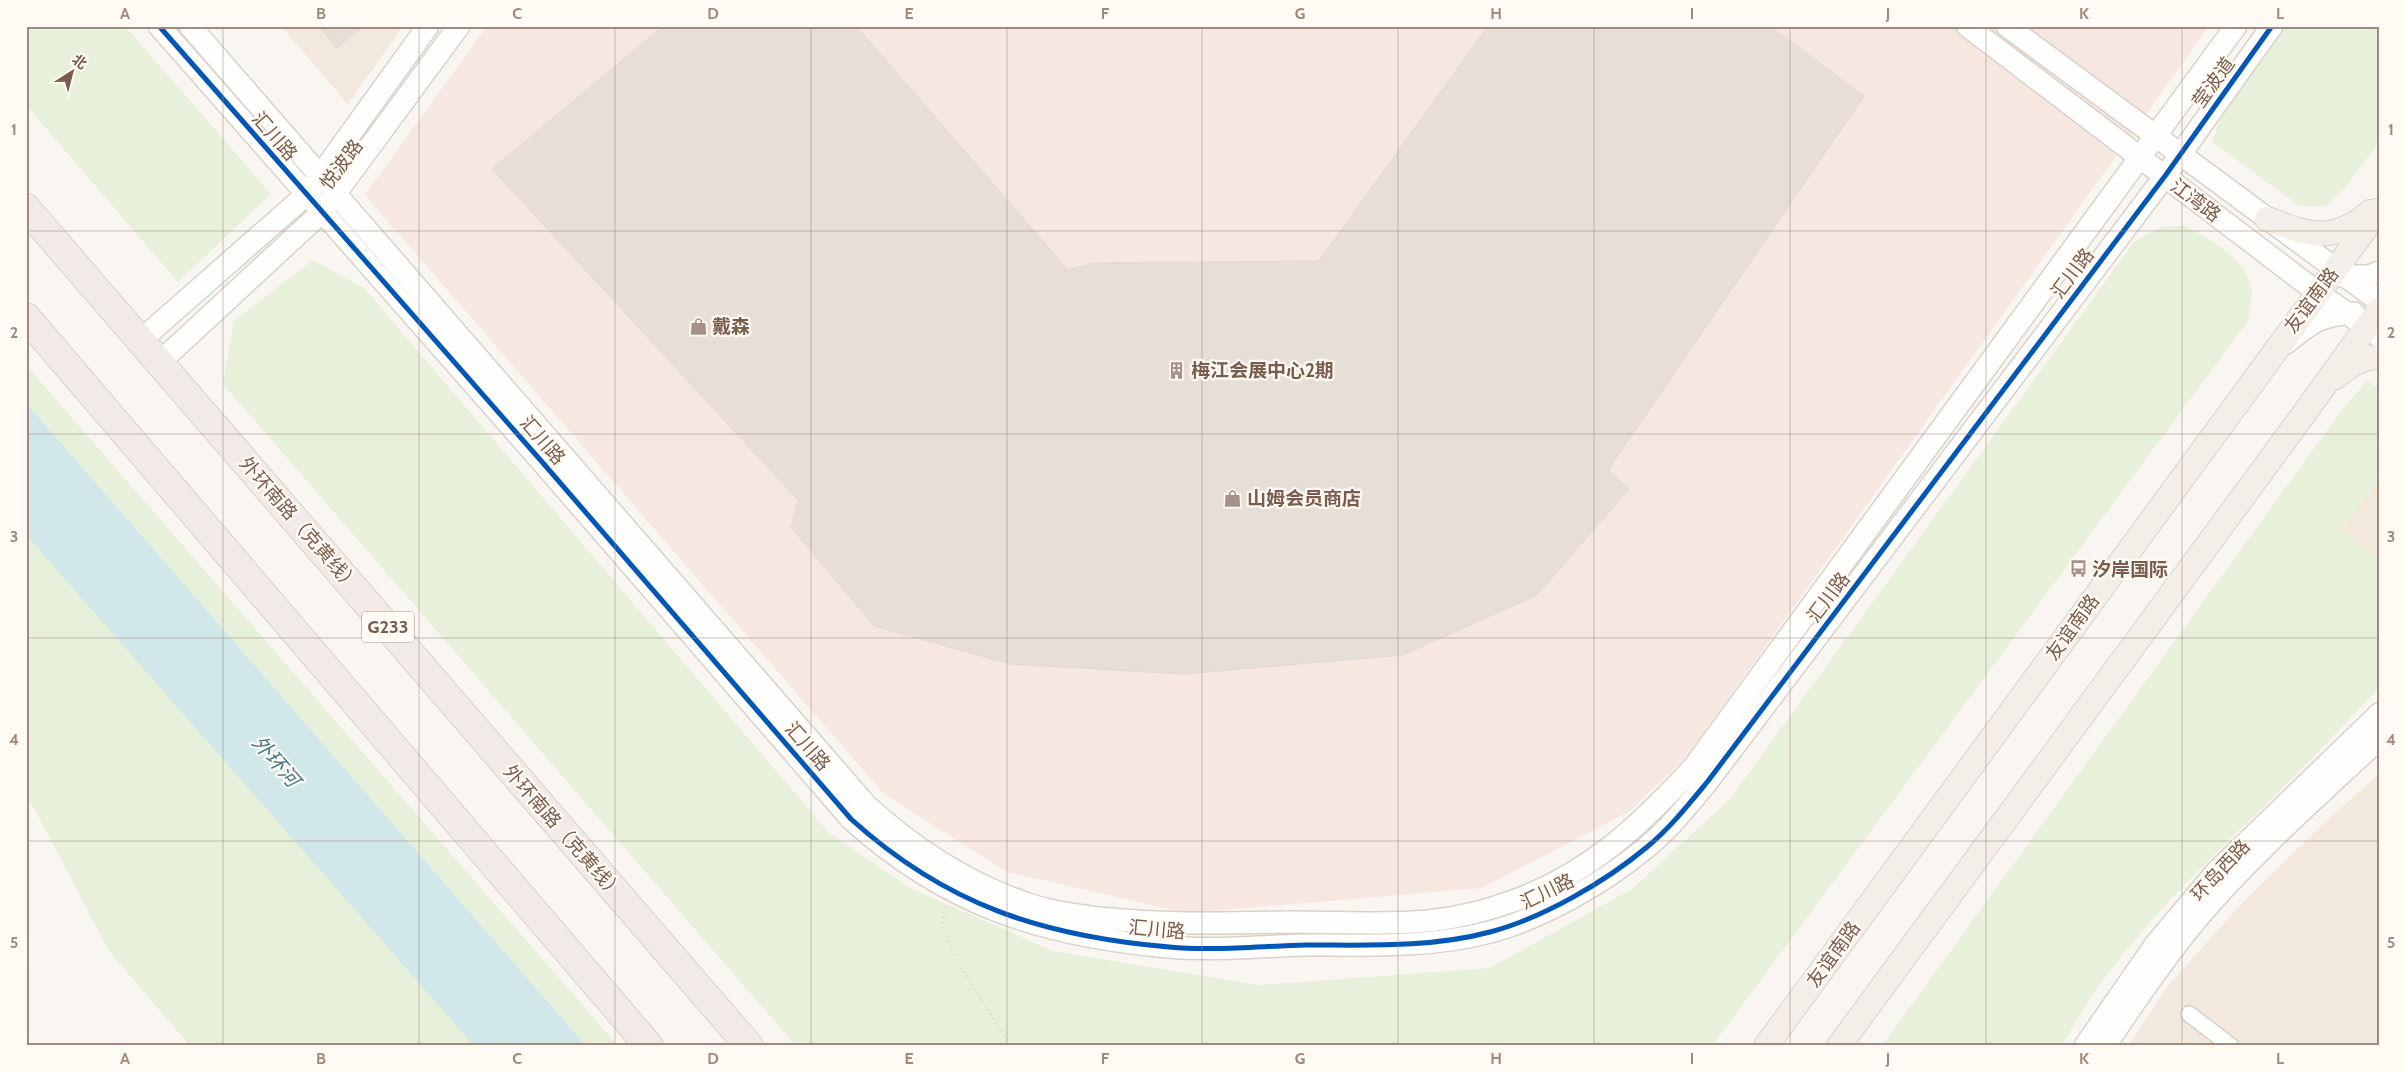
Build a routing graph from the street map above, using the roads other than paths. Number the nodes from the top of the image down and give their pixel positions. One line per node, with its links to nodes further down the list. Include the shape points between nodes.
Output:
1 (159, 26): 14 (street, 汇川路)
2 (190, 26): 12 (street, 汇川路)
3 (428, 26): 12 (street, 悦波路)
4 (460, 26): 15 (street, 悦波路)
5 (1967, 26): 11 (street, 江湾路)
6 (2007, 26): 9 (street, 江湾路)
7 (2236, 26): 9 (street, 莹波道)
8 (2272, 26): 10 (street, 莹波道)
9 (2156, 137): 10 (street, 江湾路); 11 (street, 汇川路)
10 (2179, 155): 13 (street, 汇川路); 20 (street, 江湾路)
11 (2142, 157): 13 (street, 江湾路); 15 (street, 汇川路, via 1693,768 1664,800 1605,853 1578,871 1516,900 1428,921 1171,923 1070,914 1029,905 982,886 938,862 899,835 866,805)
12 (320, 174): 14 (street, 悦波路); 15 (street, 汇川路)
13 (2164, 176): 19 (street, 汇川路, via 1684,811 1647,847 1601,880 1531,917 1490,932 1431,944 1171,947 1101,938 1043,927 985,908 882,847 851,819); 22 (street, 江湾路, via 2249,240 2302,268)
14 (307, 194): 19 (street, 汇川路); 26 (street, 悦波路)
15 (338, 194): 19 (street, 悦波路)
16 (2379, 204): 20 (main road, via 2348,228 2327,235 2294,229)
17 (26, 208): 26 (highway, 外环南路（克黄线） / G233)
18 (2379, 210): 22 (main road, 友谊南路)
19 (322, 212): 29 (street, 悦波路)
20 (2267, 219): 22 (street, 江湾路)
21 (2379, 272): 22 (street, via 2369,276)
22 (2332, 278): 23 (street, 江湾路); 25 (street, 江湾路); 27 (main road, 友谊南路)
23 (2347, 313): 25 (street, 江湾路); 27 (street, via 2332,314 2314,322)
24 (26, 317): 34 (highway)
25 (2376, 318): 30 (main road)
26 (141, 340): 29 (highway, 外环南路（克黄线） / G233)
27 (2270, 356): 36 (main road, 友谊南路)
28 (2379, 357): 30 (main road, via 2345,368)
29 (160, 362): 35 (highway, 外环南路（克黄线） / G233)
30 (2322, 390): 37 (main road)
31 (2379, 714): 38 (street, 环岛西路, via 2217,871 2155,945)
32 (2379, 739): 39 (street, 环岛西路, via 2282,831 2197,919 2162,962)
33 (2189, 1014): 40 (street)
34 (649, 1046)
35 (749, 1046)
36 (1766, 1046)
37 (1839, 1046)
38 (2085, 1046)
39 (2105, 1046)
40 (2231, 1046)

